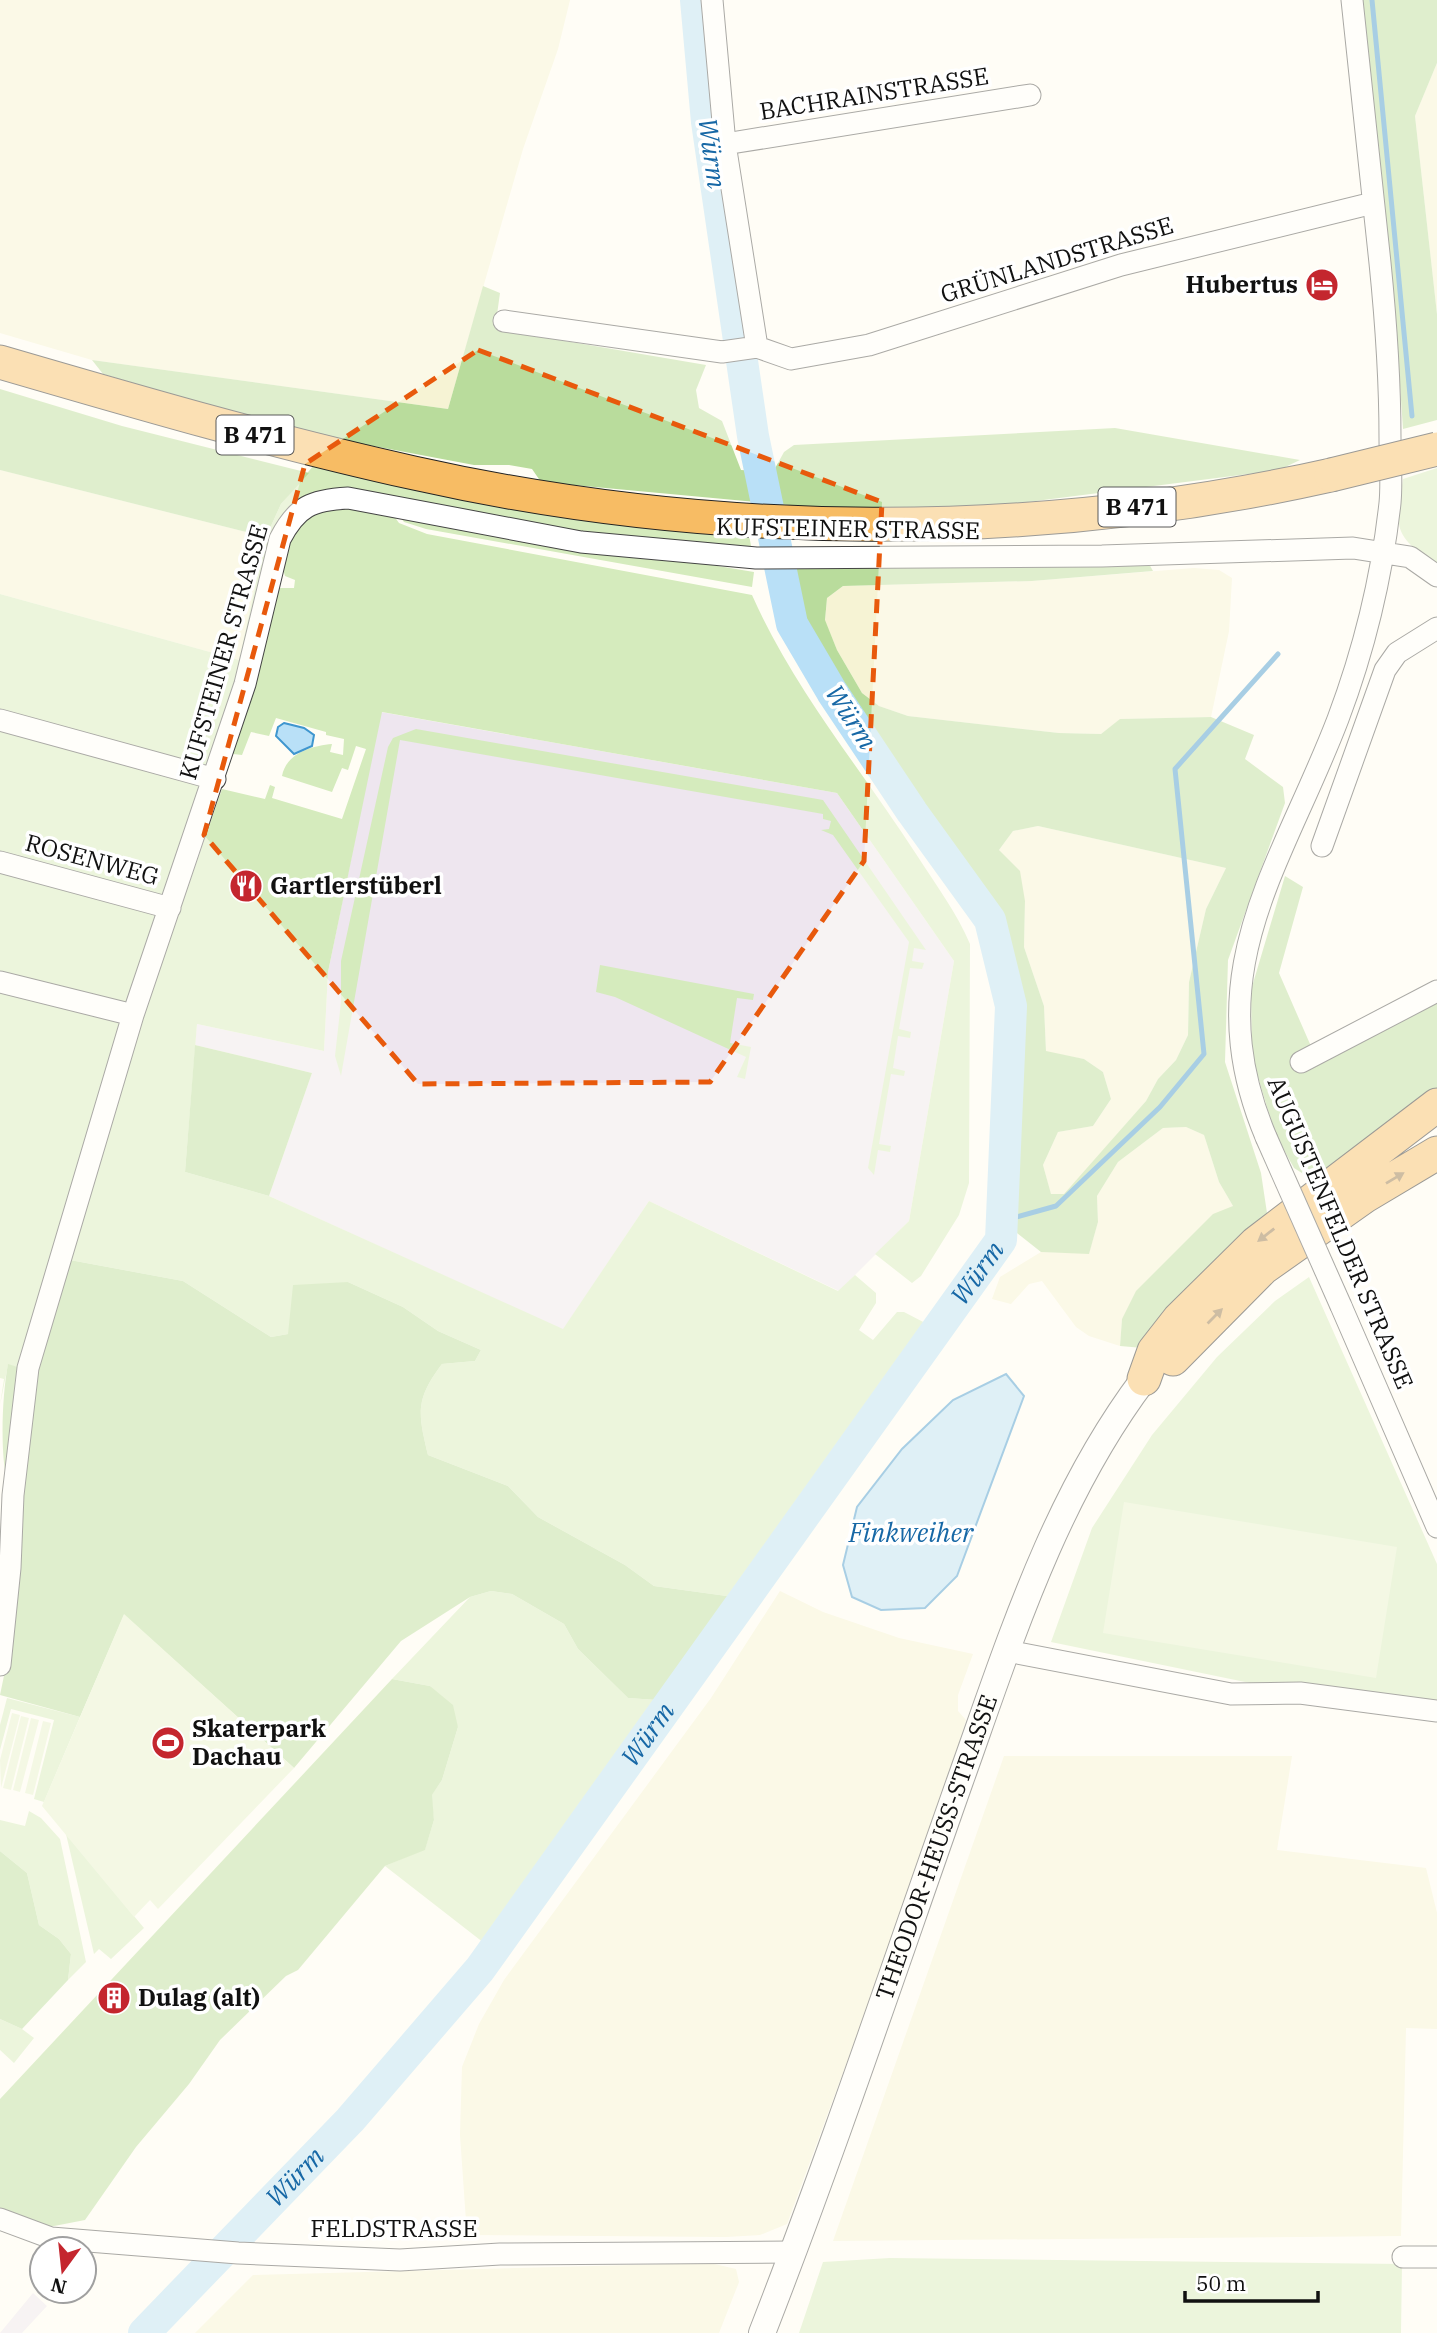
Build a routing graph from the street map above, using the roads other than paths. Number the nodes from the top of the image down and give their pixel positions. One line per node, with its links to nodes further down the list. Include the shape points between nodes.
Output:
1 (712, 0): 4 (street)
2 (1352, 0): 5 (street, AUGUSTENFELDER STRASSE)
3 (1030, 95): 4 (street, BACHRAINSTRASSE)
4 (725, 144): 7 (street)
5 (1373, 203): 7 (street, GRÜNLANDSTRASSE, via 1121,265 869,345 791,359); 10 (street, AUGUSTENFELDER STRASSE, via 1389,357 1390,498)
6 (504, 321): 7 (street, GRÜNLANDSTRASSE, via 729,351)
7 (757, 347)
8 (0, 362): 9 (highway, B 471, bridge, via 239,431 414,473 587,502 760,521 862,525 1043,517 1150,506 1283,486)
9 (1437, 449)
10 (1384, 553): 11 (street, KUFSTEINER STRASSE, via 1410,557); 14 (street, KUFSTEINER STRASSE, via 1353,548 1102,556 757,558 582,542 348,498 312,504 290,520 280,540); 25 (street, AUGUSTENFELDER STRASSE, bridge, via 1338,719 1258,904 1245,957 1239,1015 1242,1057 1266,1137)
11 (1437, 576)
12 (1437, 628): 15 (street, via 1397,653 1385,670)
13 (0, 719): 14 (street)
14 (215, 779): 17 (street, KUFSTEINER STRASSE)
15 (1322, 846)
16 (0, 862): 17 (street, ROSENWEG)
17 (170, 908): 20 (street, KUFSTEINER STRASSE)
18 (0, 982): 20 (street)
19 (1437, 991): 21 (street)
20 (133, 1015): 26 (street, KUFSTEINER STRASSE, via 28,1368)
21 (1301, 1062)
22 (1437, 1105): 24 (highway, one-way to 24, via 1256,1243 1179,1319 1154,1351)
23 (1437, 1153): 24 (highway, one-way to 23, via 1168,1365 1263,1268 1365,1196)
24 (1144, 1379): 27 (street, THEODOR-HEUSS-STRASSE, via 1073,1489)
25 (1437, 1527)
26 (5, 1567): 28 (street, KUFSTEINER STRASSE)
27 (1007, 1651): 29 (street, via 1231,1694 1300,1693); 31 (street, THEODOR-HEUSS-STRASSE)
28 (0, 1664)
29 (1437, 1711)
30 (0, 2219): 31 (street, FELDSTRASSE, via 51,2238 400,2260 500,2254)
31 (792, 2252): 34 (street, THEODOR-HEUSS-STRASSE)
32 (1402, 2257): 33 (street)
33 (1437, 2257)
34 (762, 2333)

